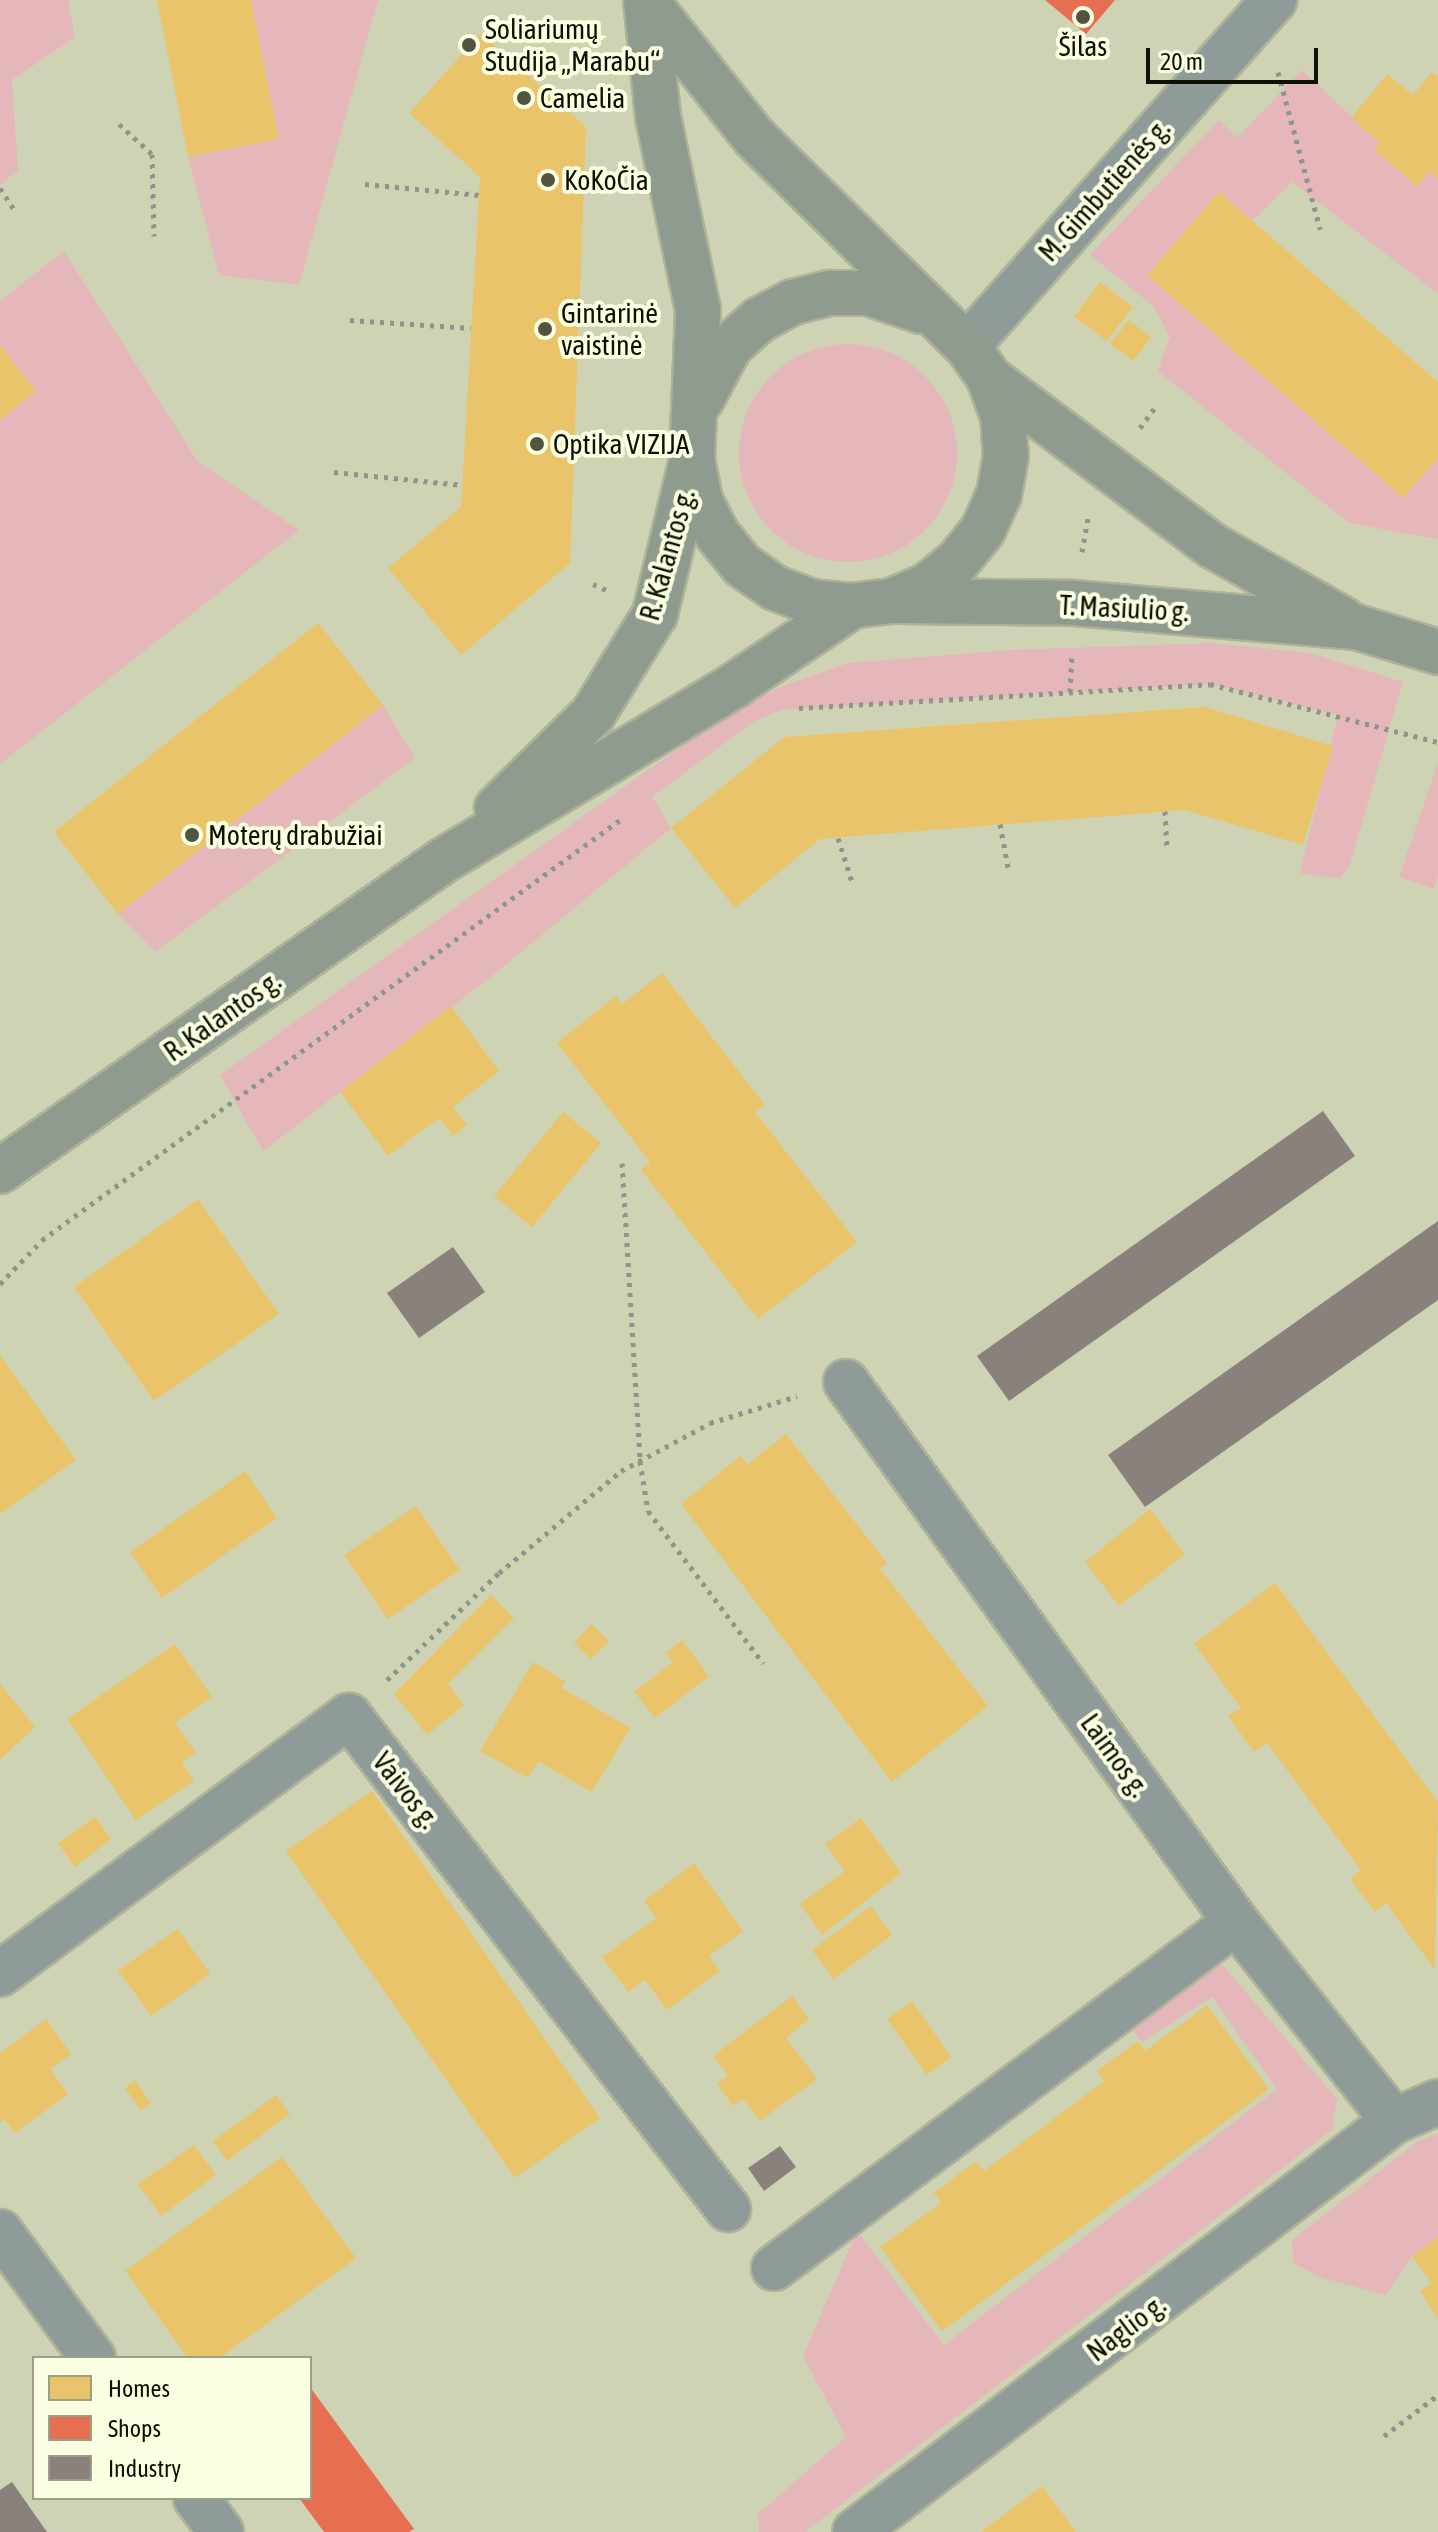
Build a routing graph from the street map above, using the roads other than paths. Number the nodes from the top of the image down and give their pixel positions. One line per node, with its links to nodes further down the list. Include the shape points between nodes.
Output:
1 (646, 1): 3 (main road, R. Kalantos g., via 754,137); 4 (main road, R. Kalantos g., via 658,116 698,310)
2 (1268, 6): 3 (street, M. Gimbutienės g.)
3 (965, 348): 4 (main road, R. Kalantos g., via 905,303 868,293 830,293 793,302 759,320 730,346 709,378); 6 (main road, R. Kalantos g., via 1003,416 1006,455 999,494 983,530 958,561 927,586); 7 (main road, T. Masiulio g., via 1213,546)
4 (696, 414): 5 (main road, R. Kalantos g.)
5 (692, 460): 6 (main road, R. Kalantos g., via 700,500 717,534 742,565 775,588 812,602); 9 (main road, R. Kalantos g., via 655,614 615,683 593,714)
6 (871, 604): 7 (main road, T. Masiulio g., via 1074,603); 9 (main road, R. Kalantos g.)
7 (1356, 627): 8 (main road, T. Masiulio g.)
8 (1438, 652)
9 (444, 860): 10 (main road, R. Kalantos g.)
10 (0, 1171)
11 (846, 1382): 12 (street, Laimos g.)
12 (1236, 1922): 15 (street, Laimos g.); 18 (street)
13 (0, 1974): 16 (street, Vaivos g., via 349,1716)
14 (1438, 2102): 15 (street, Naglio g.)
15 (1394, 2121): 22 (street, Naglio g.)
16 (728, 2209)
17 (0, 2232): 19 (street)
18 (774, 2268)
19 (92, 2356)
20 (197, 2500): 21 (street)
21 (221, 2532)
22 (855, 2532)

